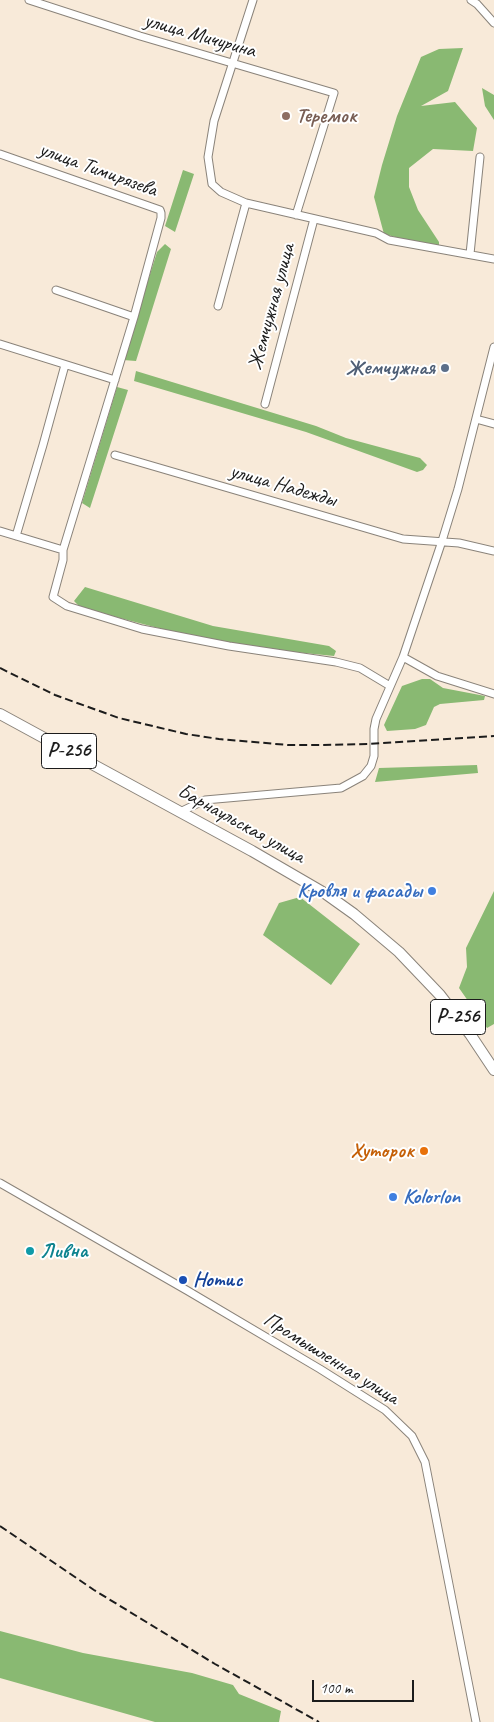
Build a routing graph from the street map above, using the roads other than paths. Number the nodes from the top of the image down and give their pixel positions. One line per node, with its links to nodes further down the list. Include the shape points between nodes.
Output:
1 (28, 0): 5 (street, улица Мичурина)
2 (253, 0): 5 (street)
3 (471, 0): 4 (street)
4 (494, 23)
5 (232, 63): 6 (street, улица Мичурина); 9 (street, via 214,121 208,157 212,184)
6 (334, 93): 10 (street, Жемчужная улица)
7 (0, 154): 16 (street, улица Тимирязева, via 160,210 161,218)
8 (480, 157): 12 (street)
9 (246, 204): 10 (street); 15 (street)
10 (296, 215): 11 (street)
11 (314, 220): 12 (street, via 376,233 389,240); 21 (street, Жемчужная улица)
12 (470, 254): 13 (street)
13 (494, 259)
14 (56, 290): 16 (street)
15 (218, 306)
16 (134, 317): 20 (street, улица Тимирязева)
17 (0, 344): 19 (street)
18 (494, 347): 22 (street)
19 (65, 365): 20 (street); 26 (street)
20 (115, 380): 28 (street, улица Тимирязева)
21 (265, 404)
22 (476, 419): 23 (street); 27 (street)
23 (494, 424)
24 (115, 455): 27 (street, улица Надежды, via 403,539)
25 (0, 531): 26 (street)
26 (16, 536): 28 (street)
27 (442, 541): 29 (street, улица Надежды); 30 (street)
28 (63, 550): 31 (street, улица Тимирязева, via 53,597 67,606 142,629 336,662 360,668)
29 (494, 551)
30 (403, 657): 31 (street); 32 (street, via 438,676)
31 (390, 686): 34 (street, via 376,719 374,756 364,776 341,788 205,800)
32 (494, 694)
33 (0, 714): 34 (highway, Барнаульская улица / Р-256)
34 (180, 812): 35 (highway, Барнаульская улица / Р-256, via 326,894 380,935 440,995)
35 (494, 1070)
36 (0, 1183): 37 (street, Промышленная улица, via 320,1369 385,1410 412,1436 425,1462)
37 (476, 1722)

